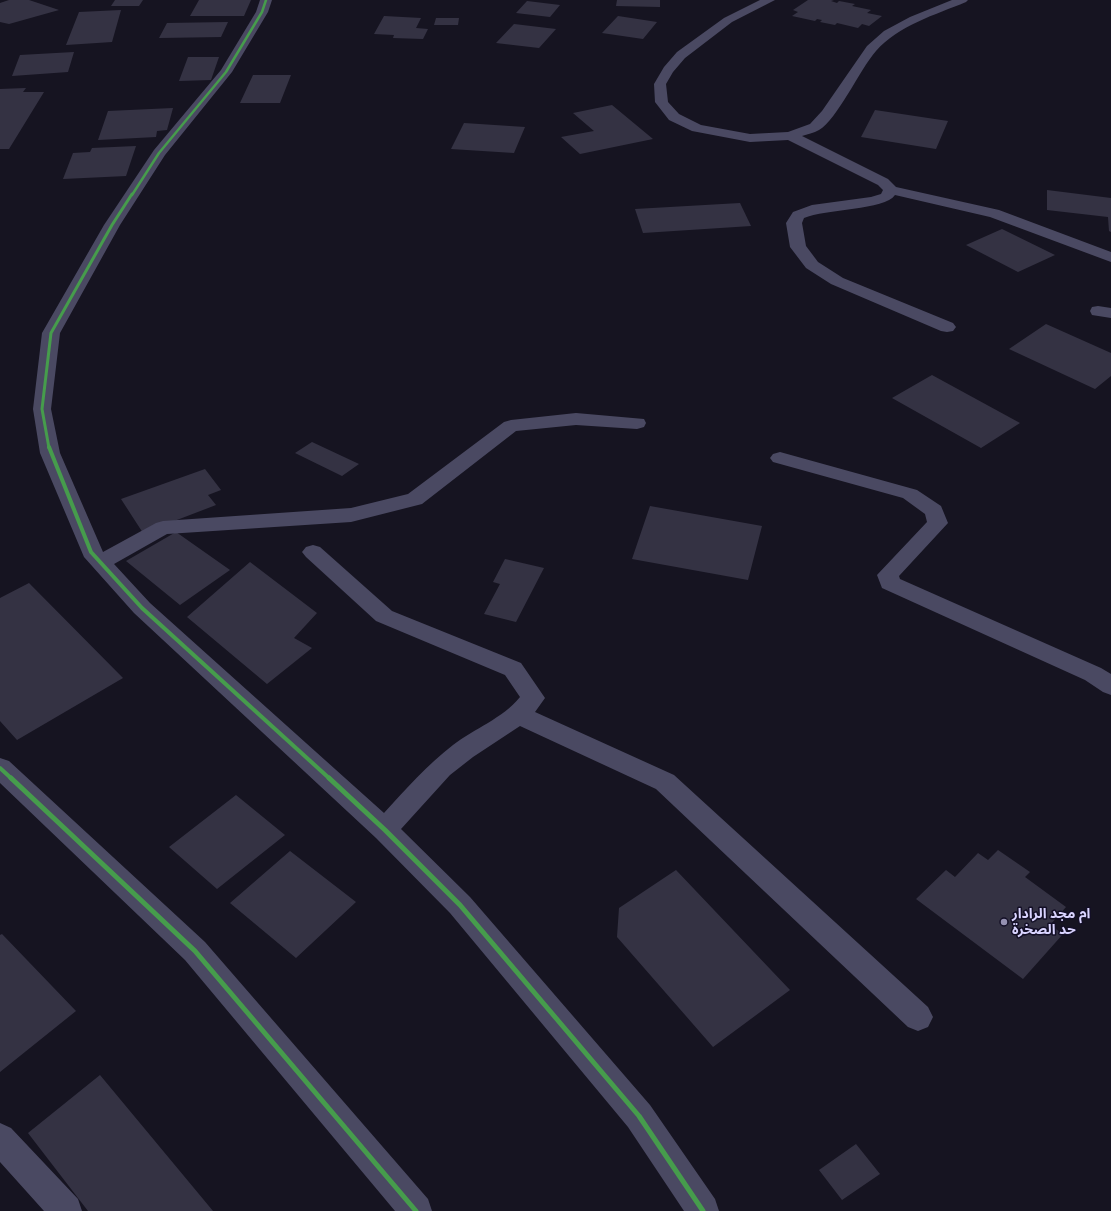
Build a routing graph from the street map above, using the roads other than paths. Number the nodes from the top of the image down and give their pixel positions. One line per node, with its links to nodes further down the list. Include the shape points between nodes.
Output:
1 (266, 0): 11 (street, via 262,12 226,72 159,153 112,226 51,333 42,409 50,453 91,552)
2 (769, 0): 4 (street, via 728,20 681,55 660,84 662,102 674,117 697,128 750,138)
3 (962, 0): 4 (street, via 914,19 888,34 871,49 827,114 815,127)
4 (790, 136): 5 (street, via 883,182)
5 (891, 190): 6 (street, via 994,213); 7 (street, via 886,196 873,201 812,209 798,215 794,222 798,247 812,265 837,280)
6 (1111, 257)
7 (947, 327)
8 (637, 423): 11 (street, via 576,419 510,426 415,499 351,515 163,528)
9 (780, 458): 12 (street, via 910,494 934,511 938,523 888,575 890,583 1079,668)
10 (313, 552): 13 (street, via 384,616 513,669 533,698)
11 (100, 562): 15 (street, via 142,608)
12 (1111, 686)
13 (519, 715): 15 (street, via 441,768); 16 (street, via 665,782)
14 (0, 768): 19 (street, via 195,951)
15 (385, 830): 20 (street, via 460,905 639,1116)
16 (918, 1017)
17 (0, 1139): 18 (street)
18 (66, 1211)
19 (416, 1211)
20 (703, 1211)

